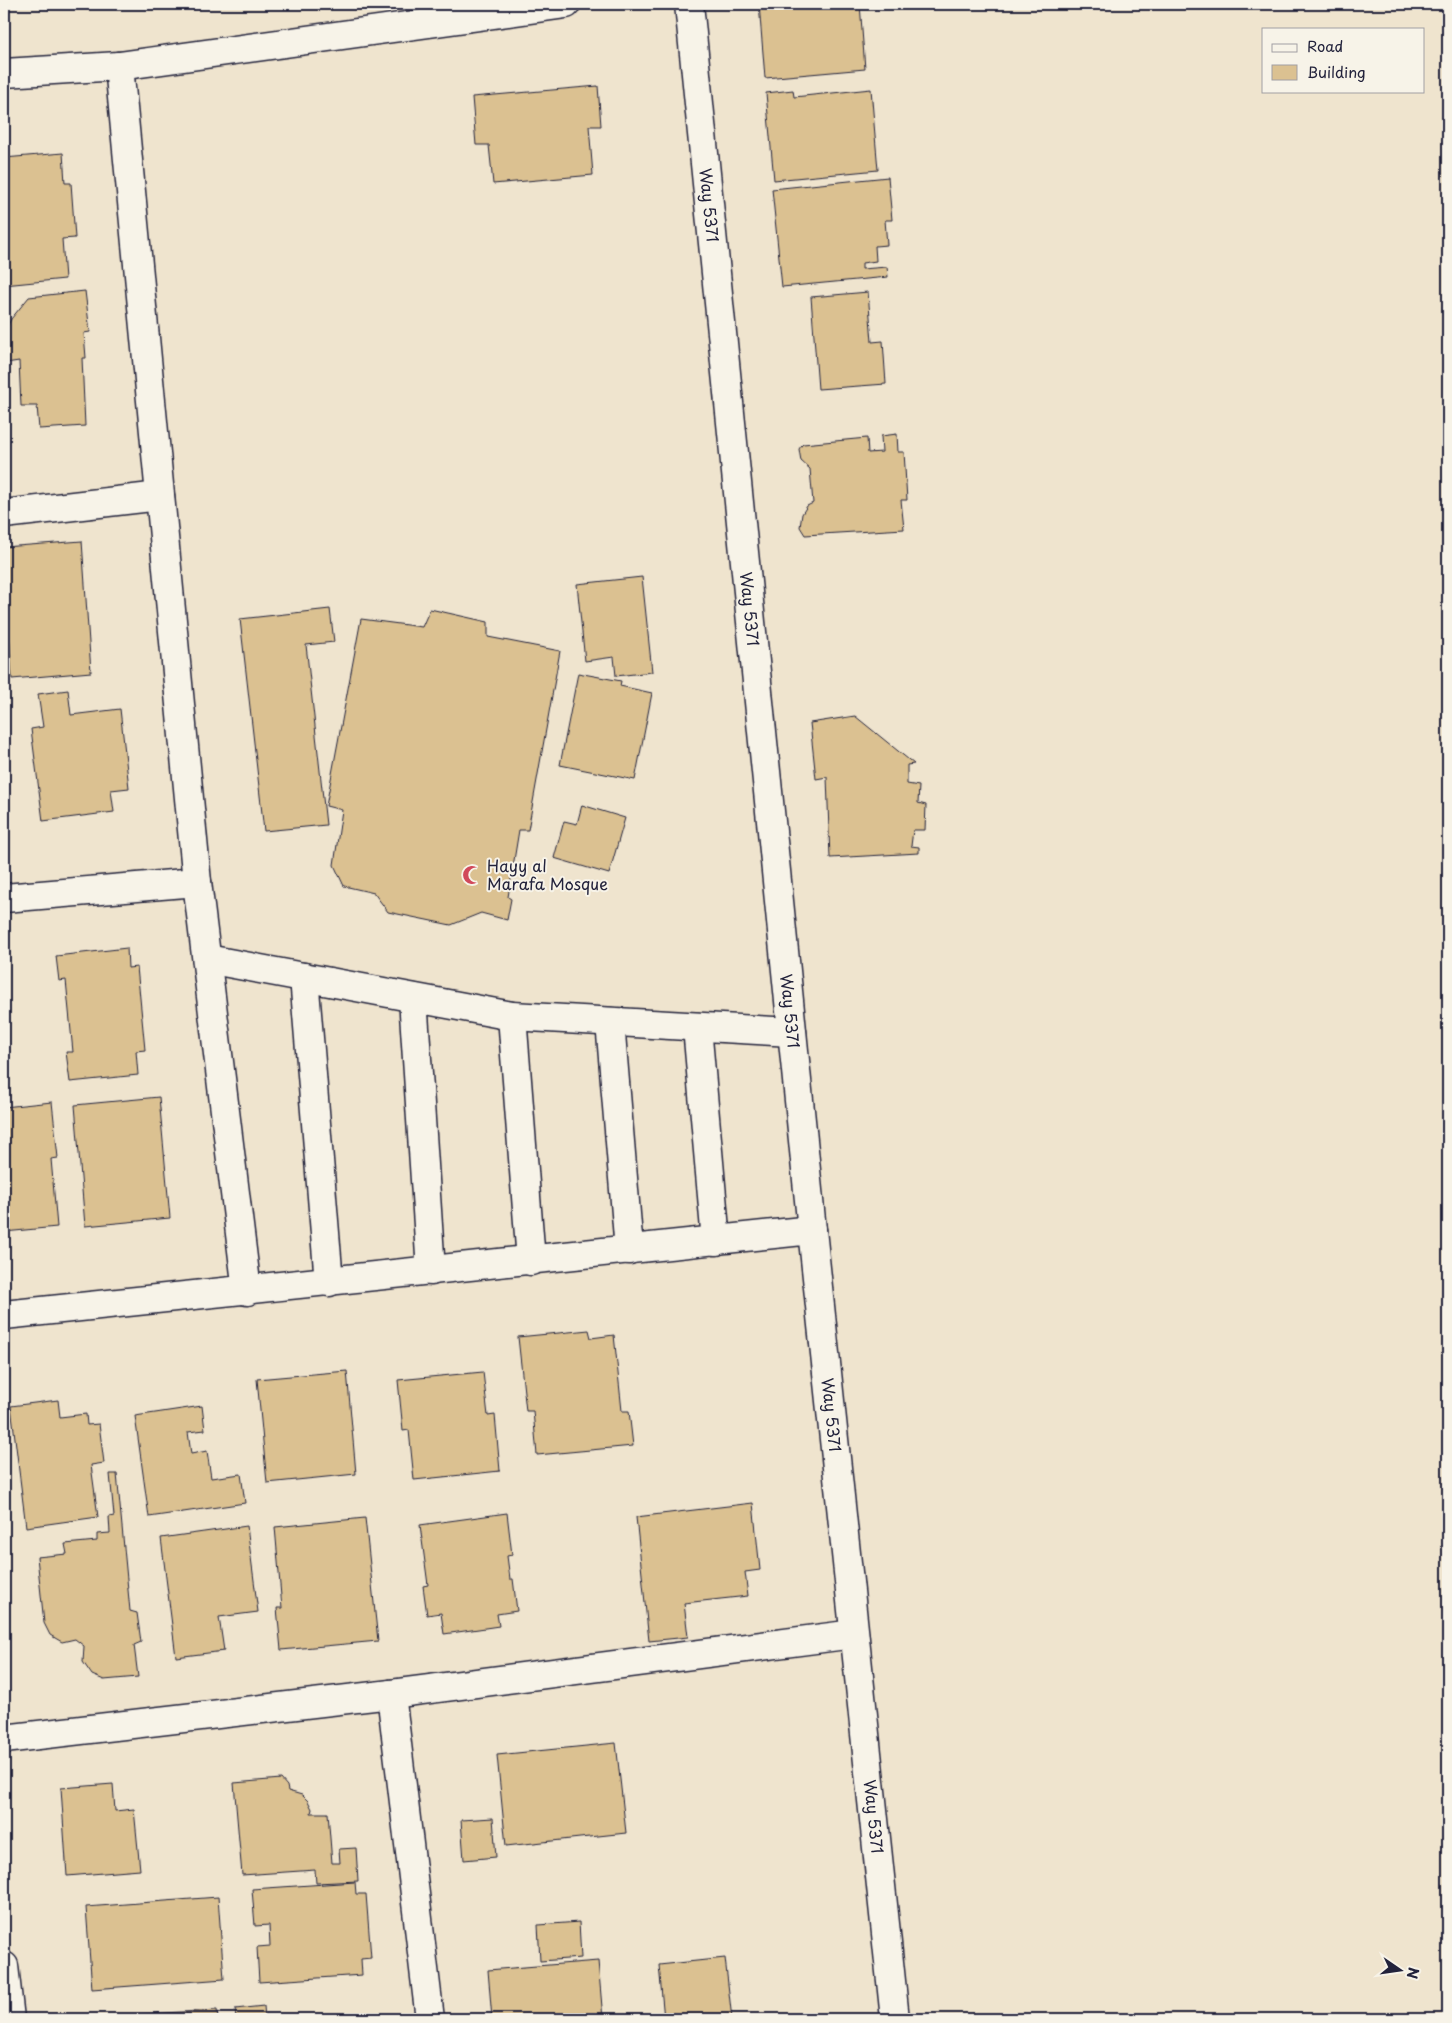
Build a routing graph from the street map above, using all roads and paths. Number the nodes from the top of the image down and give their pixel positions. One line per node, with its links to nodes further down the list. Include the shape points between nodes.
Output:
1 (566, 4): 3 (street)
2 (690, 4): 15 (street, Way 5371)
3 (118, 66): 4 (street); 5 (street)
4 (4, 73)
5 (160, 496): 6 (street); 7 (street)
6 (4, 514)
7 (197, 882): 8 (street); 9 (street)
8 (4, 898)
9 (207, 959): 10 (street); 22 (street)
10 (304, 977): 11 (street); 21 (street)
11 (413, 998): 12 (street); 20 (street)
12 (512, 1016): 13 (street); 19 (street)
13 (610, 1022): 14 (street); 18 (street)
14 (697, 1027): 15 (street); 17 (street)
15 (792, 1032): 16 (street, Way 5371)
16 (812, 1230): 17 (street); 24 (street, Way 5371)
17 (716, 1241): 18 (street)
18 (629, 1250): 19 (street)
19 (531, 1261): 20 (street)
20 (431, 1271): 21 (street)
21 (329, 1282): 22 (street)
22 (247, 1291): 23 (street)
23 (4, 1315)
24 (854, 1634): 25 (street); 30 (street, Way 5371)
25 (391, 1694): 26 (street); 29 (street)
26 (4, 1739)
27 (4, 1966): 28 (street)
28 (10, 2019)
29 (430, 2019)
30 (895, 2019)

